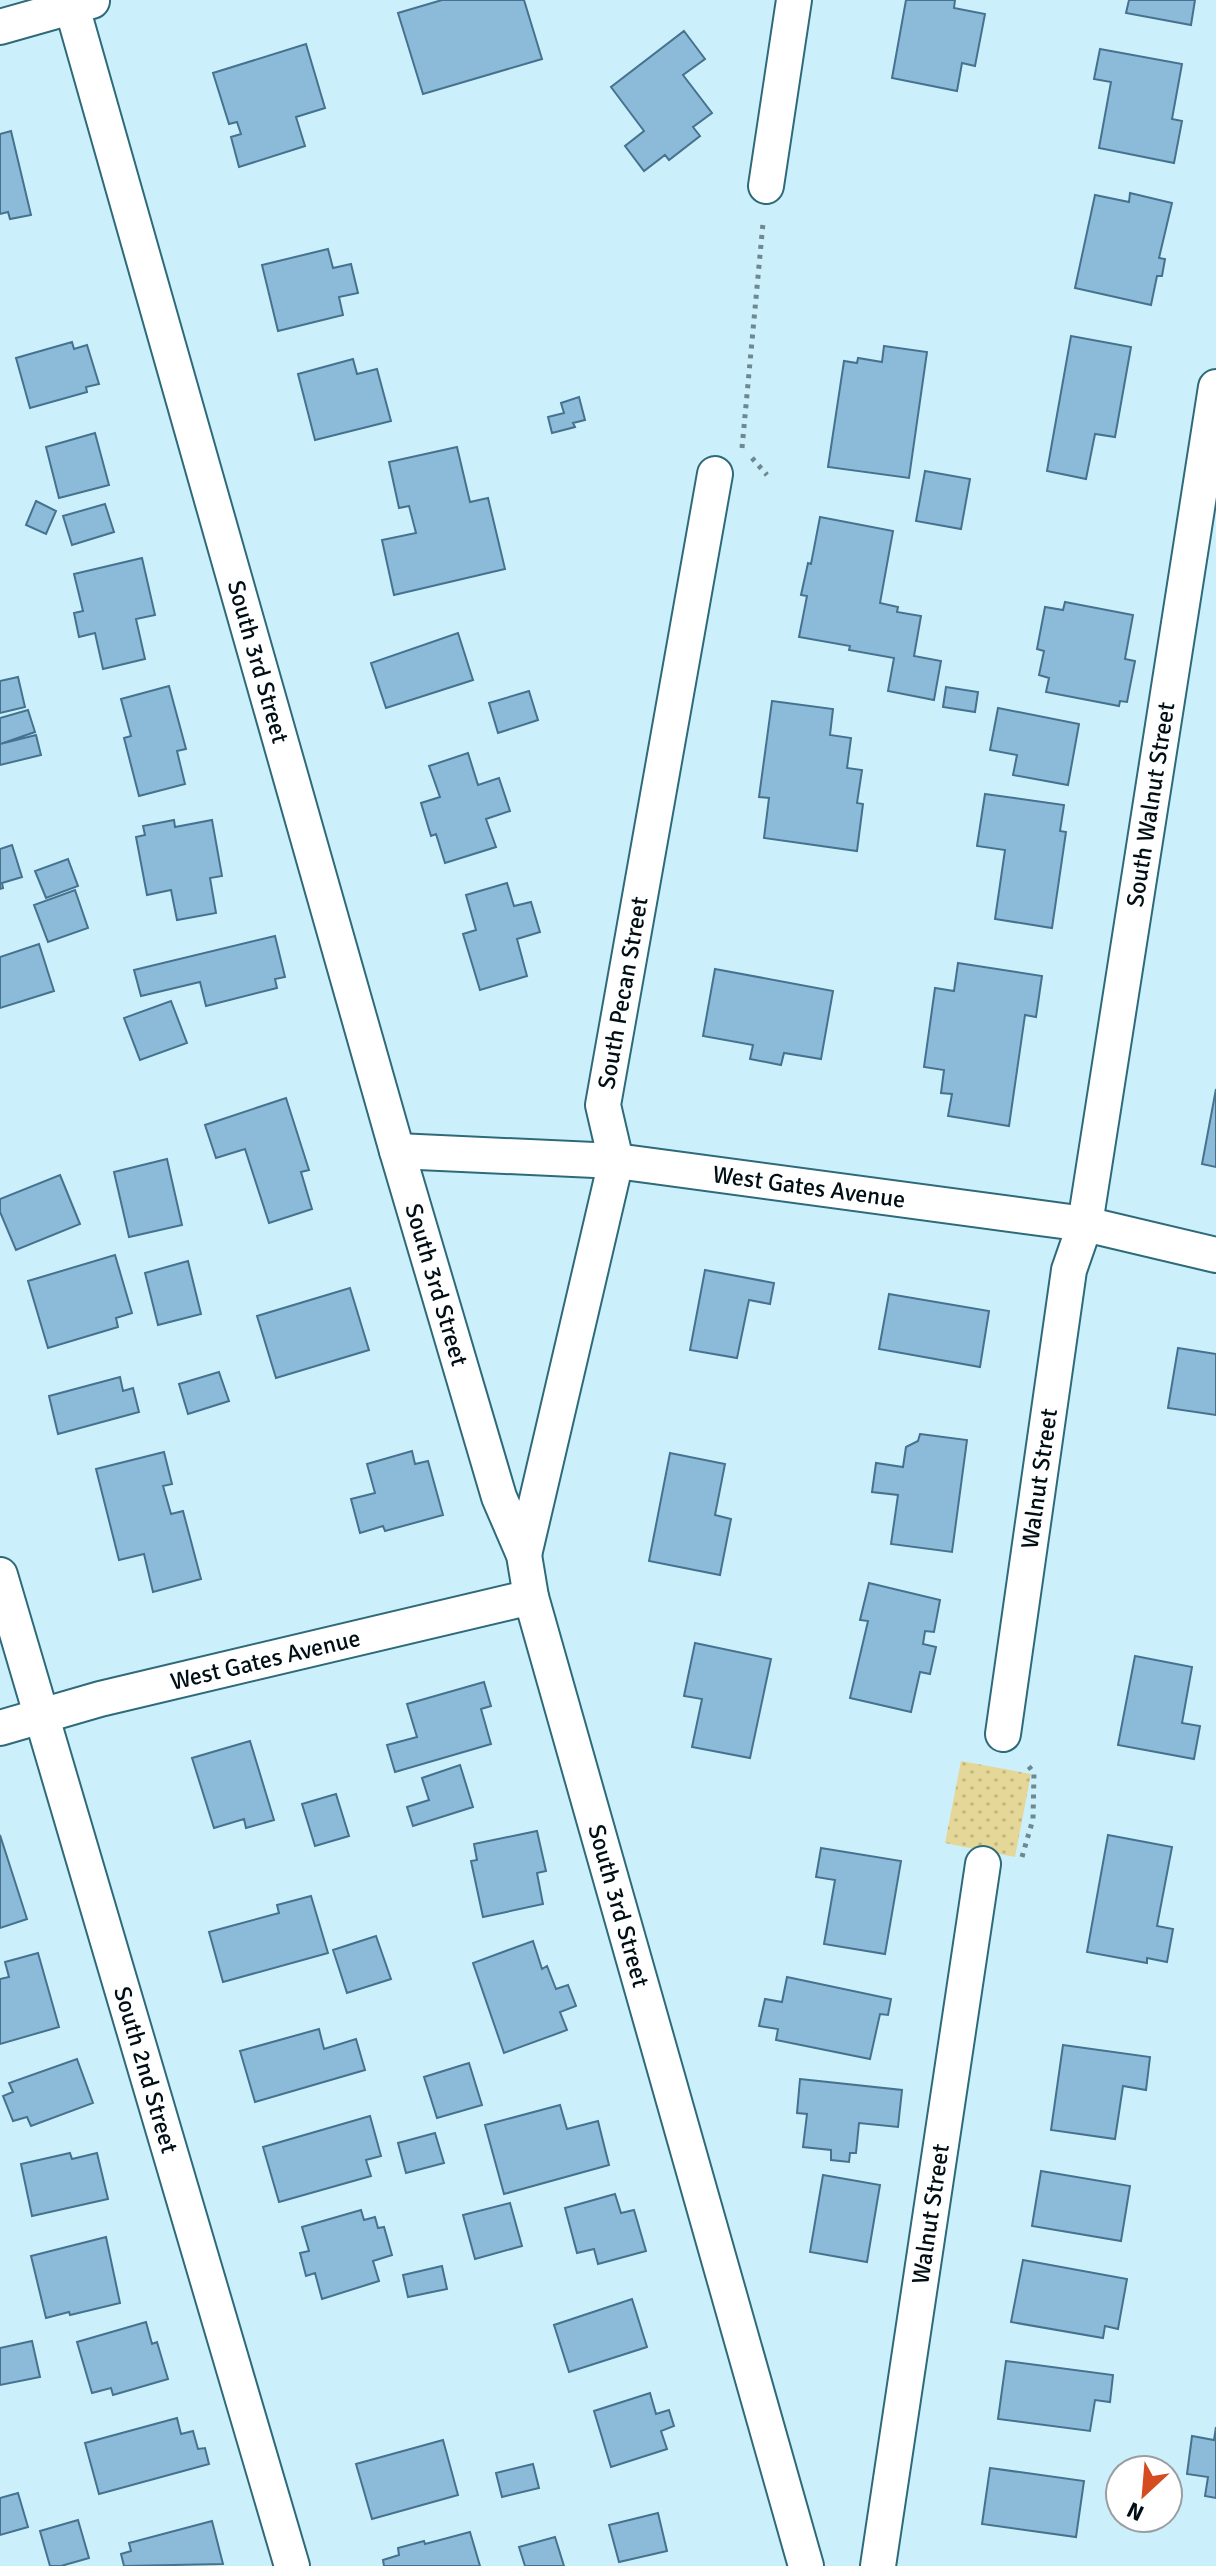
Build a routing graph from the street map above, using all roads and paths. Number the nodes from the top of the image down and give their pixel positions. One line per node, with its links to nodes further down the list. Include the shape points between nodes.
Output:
1 (794, 0): 4 (street)
2 (79, 2): 3 (street); 8 (street, South 3rd Street)
3 (0, 27)
4 (766, 186): 7 (path, via 742,447)
5 (1216, 387): 10 (street, South Walnut Street)
6 (715, 474): 9 (street, South Pecan Street, via 603,1105)
7 (767, 475)
8 (397, 1151): 9 (street, West Gates Avenue); 12 (street, South 3rd Street, via 499,1497)
9 (616, 1161): 10 (street, West Gates Avenue); 12 (street, South Pecan Street)
10 (1085, 1224): 11 (street, West Gates Avenue); 17 (street, Walnut Street, via 1069,1270)
11 (1216, 1255)
12 (524, 1555): 14 (street, South 3rd Street)
13 (0, 1575): 15 (street, South 2nd Street)
14 (531, 1597): 15 (street, West Gates Avenue); 21 (street, South 3rd Street)
15 (40, 1716): 16 (street, West Gates Avenue); 20 (street, South 2nd Street)
16 (0, 1728)
17 (1003, 1734): 18 (path, via 1034,1773 1033,1819)
18 (1021, 1863)
19 (983, 1864): 22 (street, Walnut Street)
20 (292, 2566)
21 (806, 2566)
22 (878, 2566)

